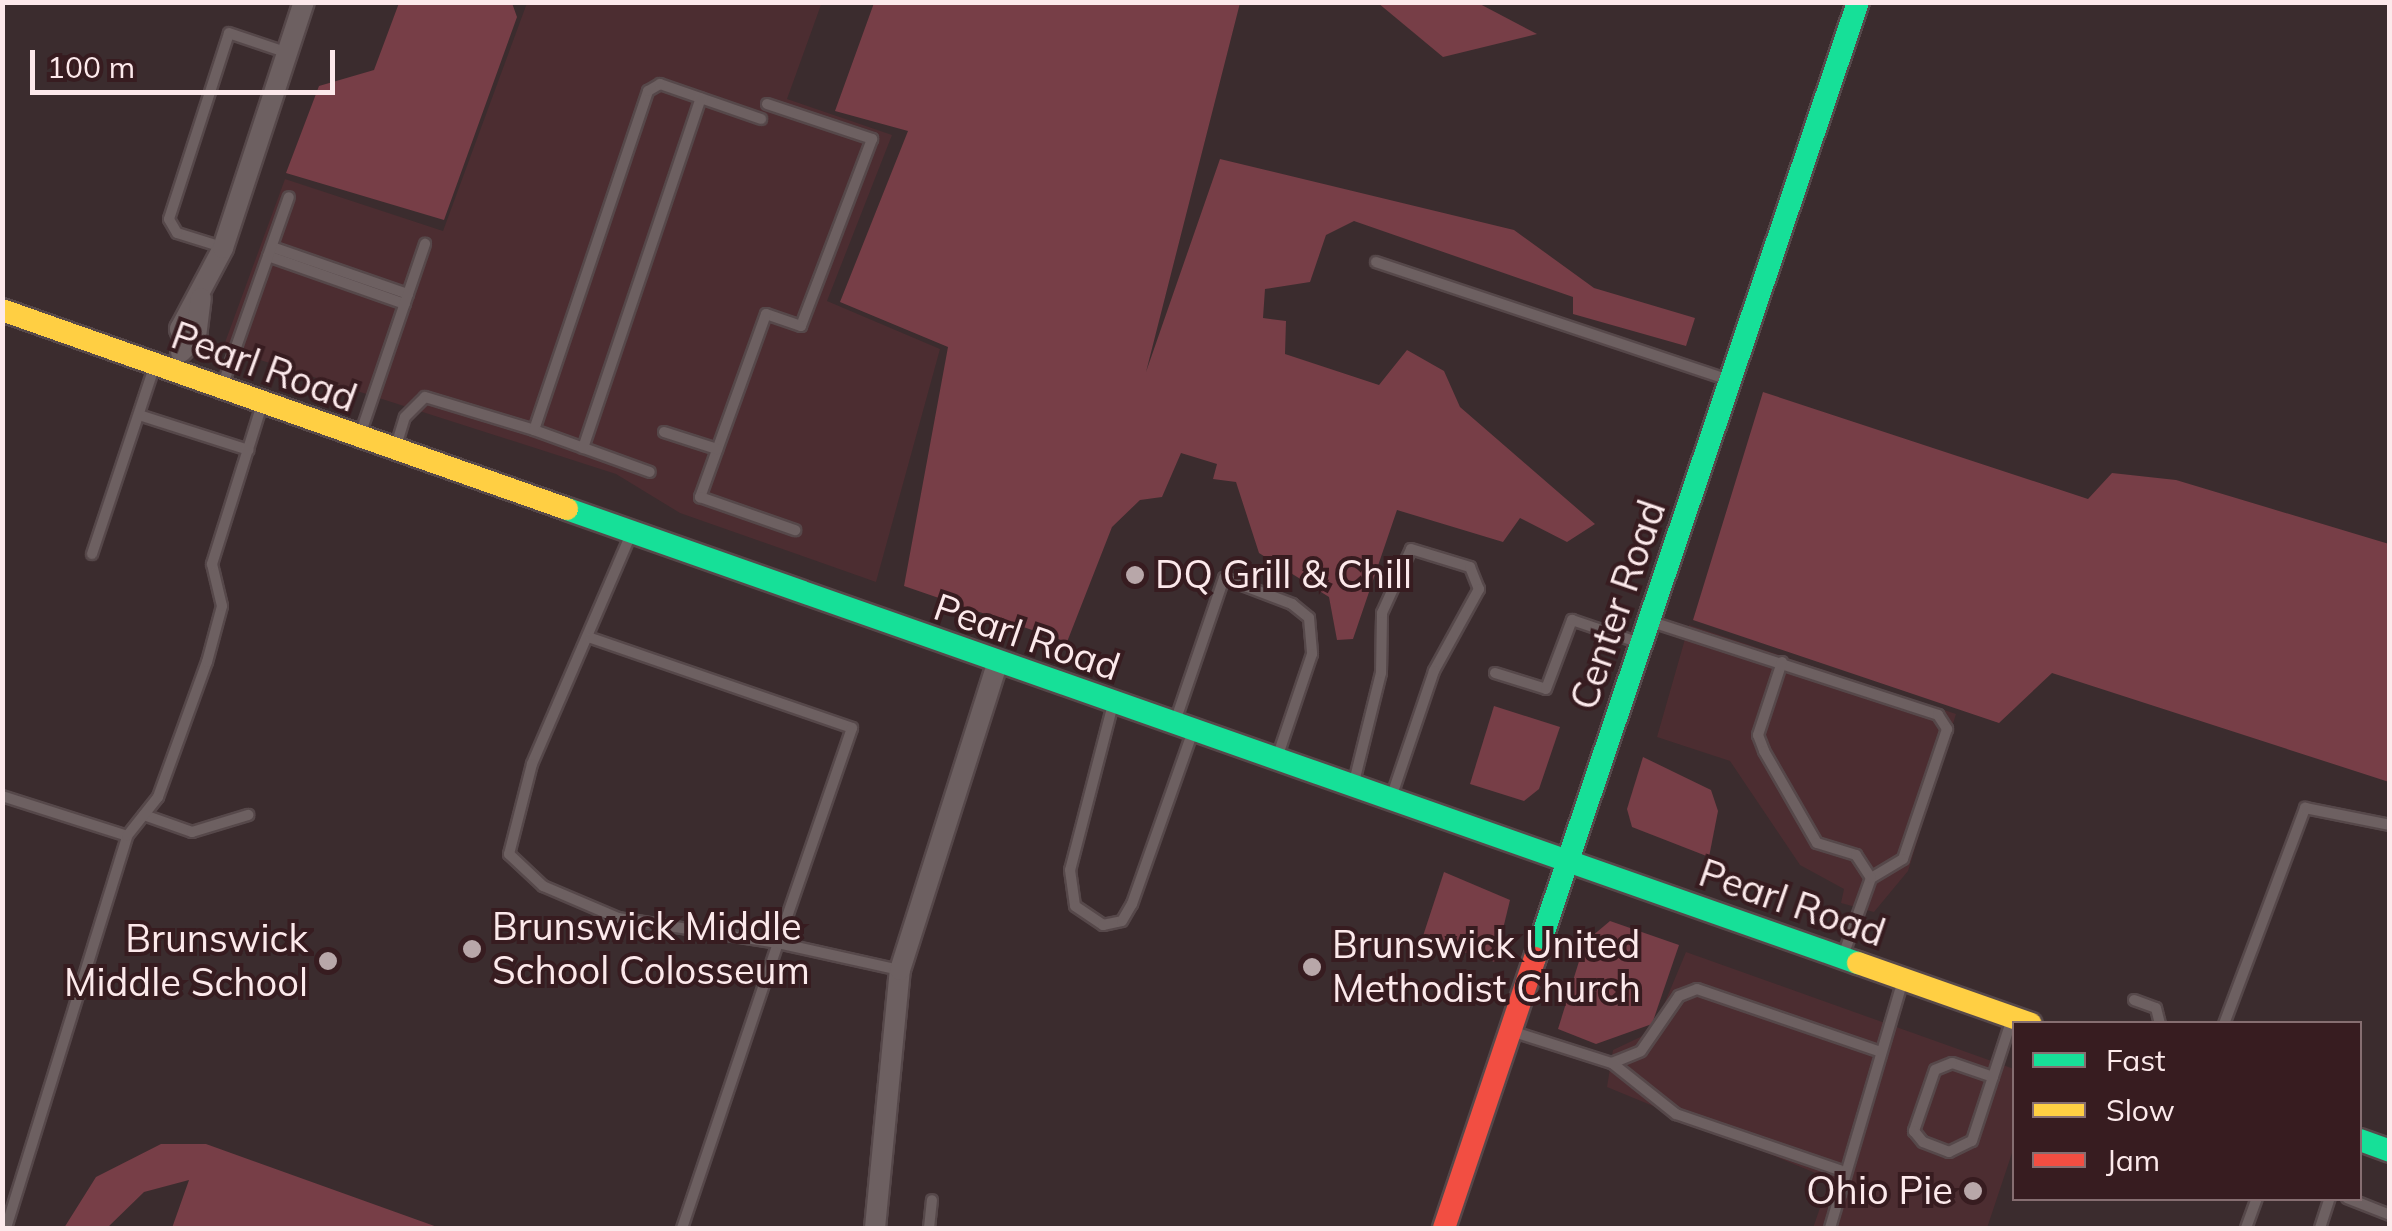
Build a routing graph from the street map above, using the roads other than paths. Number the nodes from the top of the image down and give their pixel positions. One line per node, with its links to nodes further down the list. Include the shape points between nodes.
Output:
1 (304, 2): 3 (street)
2 (1858, 2): 15 (main road, Center Road)
3 (288, 53): 9 (street); 9 (lane, via 230,33 170,219 177,233)
4 (700, 98): 6 (lane); 19 (lane, via 660,84 648,91); 22 (lane)
5 (768, 104): 25 (lane, via 872,139 801,326 766,314)
6 (761, 119)
7 (289, 196): 10 (lane)
8 (426, 244): 12 (lane)
9 (223, 248): 14 (street, via 201,298 196,337)
10 (270, 252): 12 (lane); 16 (lane)
11 (1376, 262): 15 (lane)
12 (407, 299): 21 (lane)
13 (2, 310): 14 (main road, Pearl Road)
14 (164, 368): 16 (main road, Pearl Road); 18 (lane)
15 (1731, 381): 30 (main road, Center Road)
16 (222, 388): 17 (main road, Pearl Road)
17 (262, 402): 21 (main road, Pearl Road); 23 (lane)
18 (138, 415): 23 (lane); 29 (lane)
19 (534, 430): 22 (lane); 24 (lane, via 425,397 405,417)
20 (664, 432): 25 (lane)
21 (360, 438): 24 (main road, Pearl Road)
22 (583, 448): 26 (lane)
23 (249, 450): 41 (lane, via 212,564 222,606 207,662)
24 (394, 450): 28 (main road, Pearl Road)
25 (716, 450): 27 (lane, via 700,498)
26 (650, 472)
27 (794, 530)
28 (631, 533): 31 (lane); 33 (main road, Pearl Road)
29 (92, 554)
30 (1646, 632): 32 (lane); 34 (lane, via 1572,620 1546,689); 45 (main road, Center Road)
31 (591, 638): 47 (lane, via 852,728); 47 (lane, via 520,800 508,839 515,868 658,930)
32 (1782, 662): 46 (lane, via 1758,735 1764,750 1817,844 1856,855); 46 (lane, via 1938,715 1947,730 1902,859)
33 (996, 667): 35 (main road, Pearl Road); 49 (street)
34 (1495, 673)
35 (1112, 706): 36 (main road, Pearl Road); 36 (lane, via 1070,870 1075,906 1103,925 1122,921 1132,904)
36 (1183, 730): 37 (main road, Pearl Road); 37 (lane, via 1224,578 1309,618 1312,654)
37 (1275, 762): 38 (main road, Pearl Road)
38 (1352, 789): 40 (main road, Pearl Road); 40 (lane, via 1380,674 1378,630 1402,555 1411,549 1470,567 1479,589 1434,671)
39 (2, 796): 44 (lane)
40 (1390, 803): 45 (main road, Pearl Road)
41 (144, 814): 42 (lane, via 192,832); 44 (lane)
42 (248, 814)
43 (2390, 825): 54 (lane, via 2306,808)
44 (127, 836): 68 (lane)
45 (1568, 863): 48 (main road, Pearl Road); 55 (main road, Center Road)
46 (1871, 878): 48 (lane)
47 (778, 943): 49 (lane); 69 (lane)
48 (1842, 956): 50 (main road, Pearl Road)
49 (900, 970): 70 (street)
50 (1904, 978): 52 (main road, Pearl Road); 57 (lane)
51 (2134, 1000): 53 (lane, via 2156,1008)
52 (2022, 1020)
53 (2159, 1021)
54 (2225, 1021)
55 (1511, 1031): 58 (lane); 72 (main road, Center Road)
56 (2012, 1040): 59 (lane)
57 (1878, 1051): 58 (lane, via 1697,988 1679,996 1641,1051); 62 (lane)
58 (1612, 1063): 62 (lane, via 1676,1114)
59 (1993, 1077): 59 (lane, via 1965,1151 1923,1142 1914,1131 1936,1070 1952,1062)
60 (2362, 1141): 61 (main road)
61 (2390, 1150)
62 (1840, 1170): 73 (lane)
63 (932, 1200): 71 (lane)
64 (2256, 1201): 74 (lane)
65 (2329, 1201): 75 (lane)
66 (2355, 1201): 67 (lane)
67 (2390, 1215)
68 (6, 1228)
69 (682, 1228)
70 (875, 1228)
71 (929, 1228)
72 (1444, 1228)
73 (1830, 1228)
74 (2246, 1228)
75 (2320, 1228)

